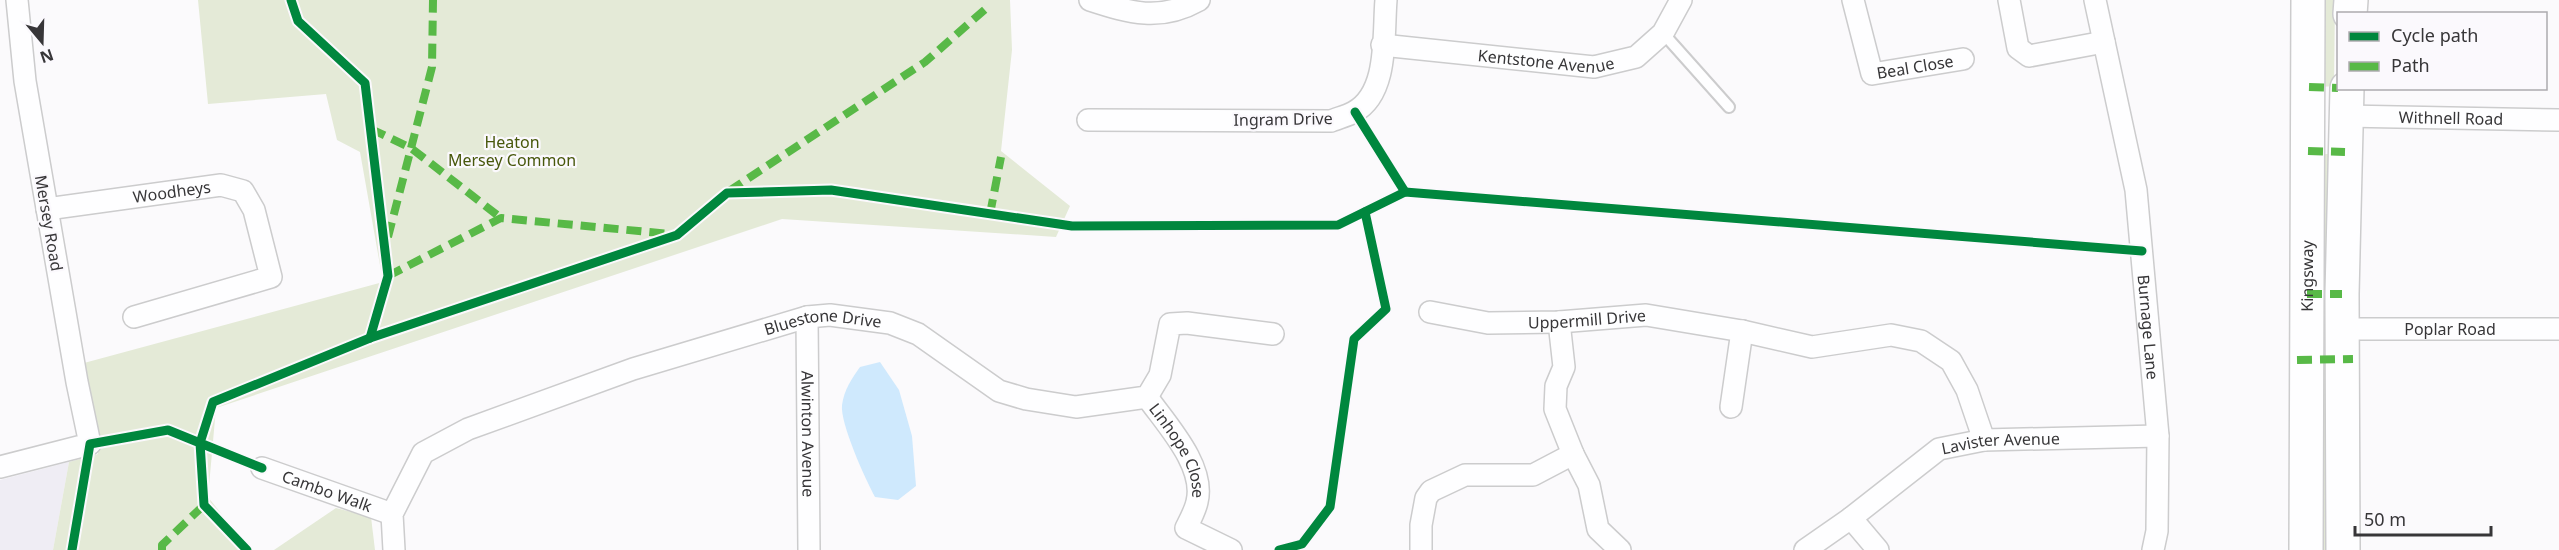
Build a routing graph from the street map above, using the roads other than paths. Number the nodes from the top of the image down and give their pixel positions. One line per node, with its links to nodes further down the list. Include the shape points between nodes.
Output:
1 (17, 0): 18 (street, Mersey Road, via 24,81)
2 (1090, 0): 3 (street, via 1128,13 1162,15)
3 (1199, 0)
4 (1386, 0): 12 (street, Ingram Drive)
5 (1681, 0): 10 (street, Kentstone Avenue)
6 (1853, 0): 13 (street, Beal Close, via 1872,74)
7 (2009, 0): 11 (street, via 2018,48 2029,56)
8 (2095, 0): 11 (street, Burnage Lane)
9 (2308, 0): 45 (highway, Kingsway)
10 (1663, 33): 12 (street, Kentstone Avenue, via 1636,57 1594,67); 15 (lane)
11 (2104, 42): 29 (street, Burnage Lane, via 2136,190)
12 (1382, 45): 16 (street, Ingram Drive, via 1380,78 1371,97 1354,112 1331,121)
13 (1963, 59)
14 (2346, 102): 17 (street, Withnell Road); 23 (highway)
15 (1729, 107)
16 (1088, 120)
17 (2559, 120)
18 (47, 209): 20 (street, Woodheys, via 220,185 243,191 254,210 271,276); 32 (street, Mersey Road, via 90,444)
19 (1430, 312): 22 (street, Uppermill Drive, via 1488,323)
20 (134, 317)
21 (807, 317): 27 (street, Bluestone Drive, via 830,315 890,323 918,334 999,391 1026,399 1076,407); 34 (street, Bluestone Drive, via 633,369 468,429 423,453); 38 (street, Alwinton Avenue)
22 (1559, 322): 25 (street, Uppermill Drive, via 1646,315); 31 (street, via 1564,367 1556,386 1555,409)
23 (2342, 329): 24 (street, Poplar Road); 36 (highway)
24 (2559, 329)
25 (1742, 331): 28 (street); 30 (street, Uppermill Drive, via 1812,347 1891,335 1921,341 1951,361 1967,390)
26 (1273, 334): 27 (street, via 1170,324 1160,375)
27 (1147, 397): 39 (street, Linhope Close, via 1196,471 1198,500 1186,528)
28 (1731, 407)
29 (2158, 436): 30 (street, Lavister Avenue); 44 (street, Burnage Lane, via 2157,531)
30 (1984, 440): 35 (street, Lavister Avenue, via 1939,449)
31 (1572, 454): 40 (street, via 1533,475 1465,475 1431,491 1426,498); 41 (street, via 1589,485 1599,529)
32 (0, 467)
33 (262, 468): 34 (street, Cambo Walk)
34 (392, 514): 37 (street)
35 (1851, 518): 42 (street, Lavister Avenue); 43 (street)
36 (2341, 544)
37 (394, 550)
38 (810, 550)
39 (1231, 550)
40 (1421, 550)
41 (1620, 550)
42 (1805, 550)
43 (1878, 550)
44 (2153, 550)
45 (2306, 550)

